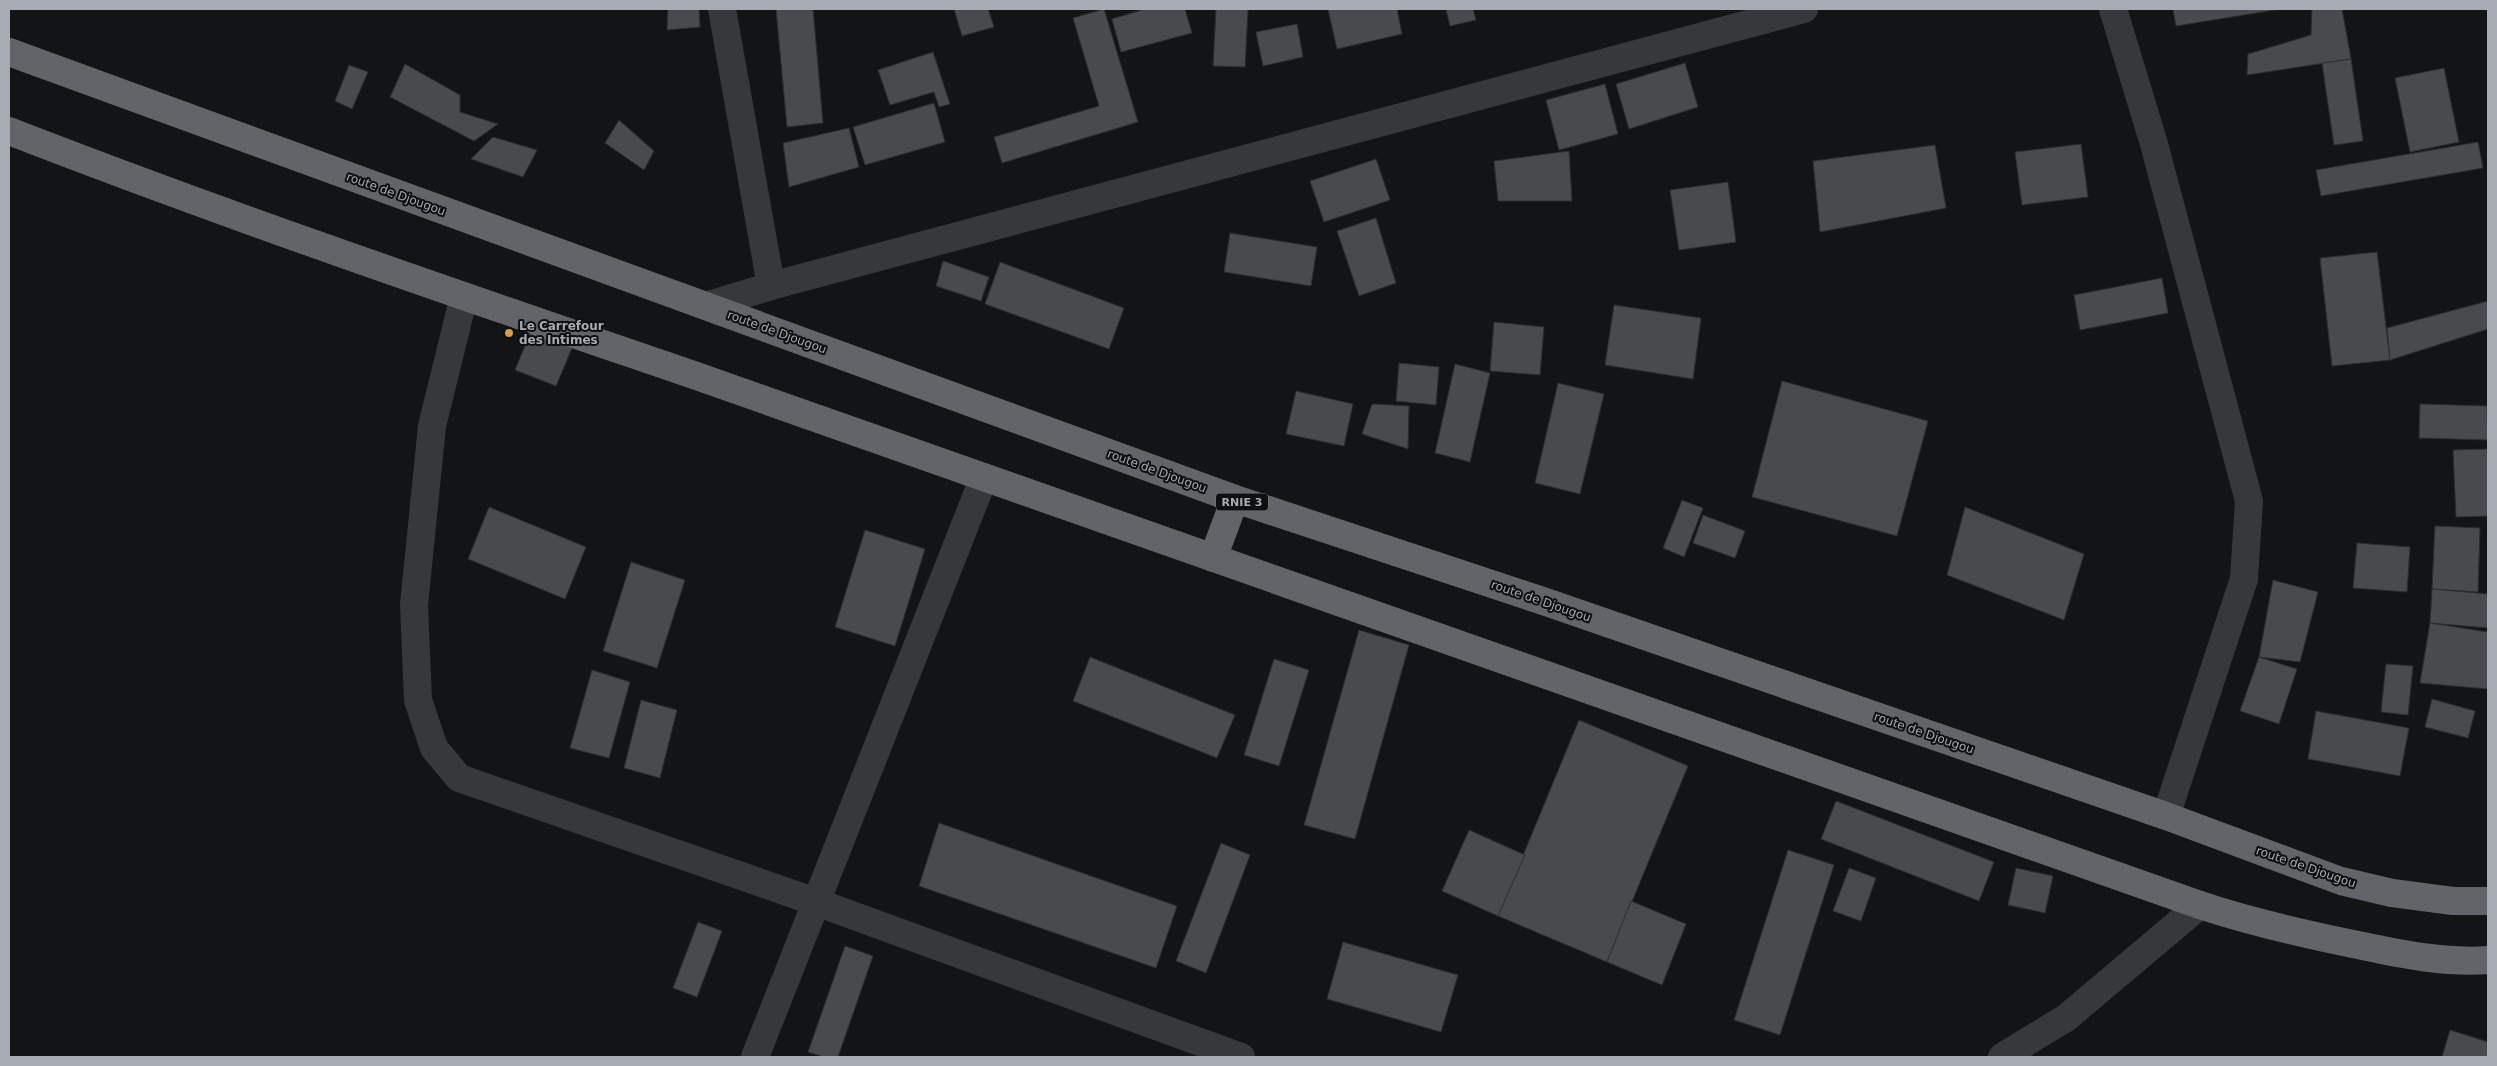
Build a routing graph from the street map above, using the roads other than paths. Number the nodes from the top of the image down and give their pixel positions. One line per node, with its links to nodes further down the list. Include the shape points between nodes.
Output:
1 (722, 9): 6 (street)
2 (1804, 9): 6 (street)
3 (2113, 9): 12 (street, via 2154,144 2250,501 2244,579)
4 (9, 52): 8 (highway, route de Djougou / RNIE 3)
5 (9, 131): 7 (highway)
6 (771, 286): 8 (street)
7 (464, 296): 9 (highway); 14 (street, via 432,426 414,605 418,700 434,748 459,778)
8 (706, 306): 10 (highway, route de Djougou / RNIE 3)
9 (984, 477): 11 (highway); 14 (street)
10 (1234, 500): 11 (highway); 12 (highway, route de Djougou / RNIE 3, via 1546,602)
11 (1213, 558): 15 (highway)
12 (2166, 816): 13 (highway, route de Djougou / RNIE 3, via 2341,882 2452,901)
13 (2488, 901)
14 (816, 902): 17 (street); 18 (street)
15 (2200, 905): 16 (highway, via 2260,925 2411,956); 19 (street, via 2066,1018)
16 (2488, 960)
17 (754, 1057)
18 (1241, 1057)
19 (2002, 1057)

